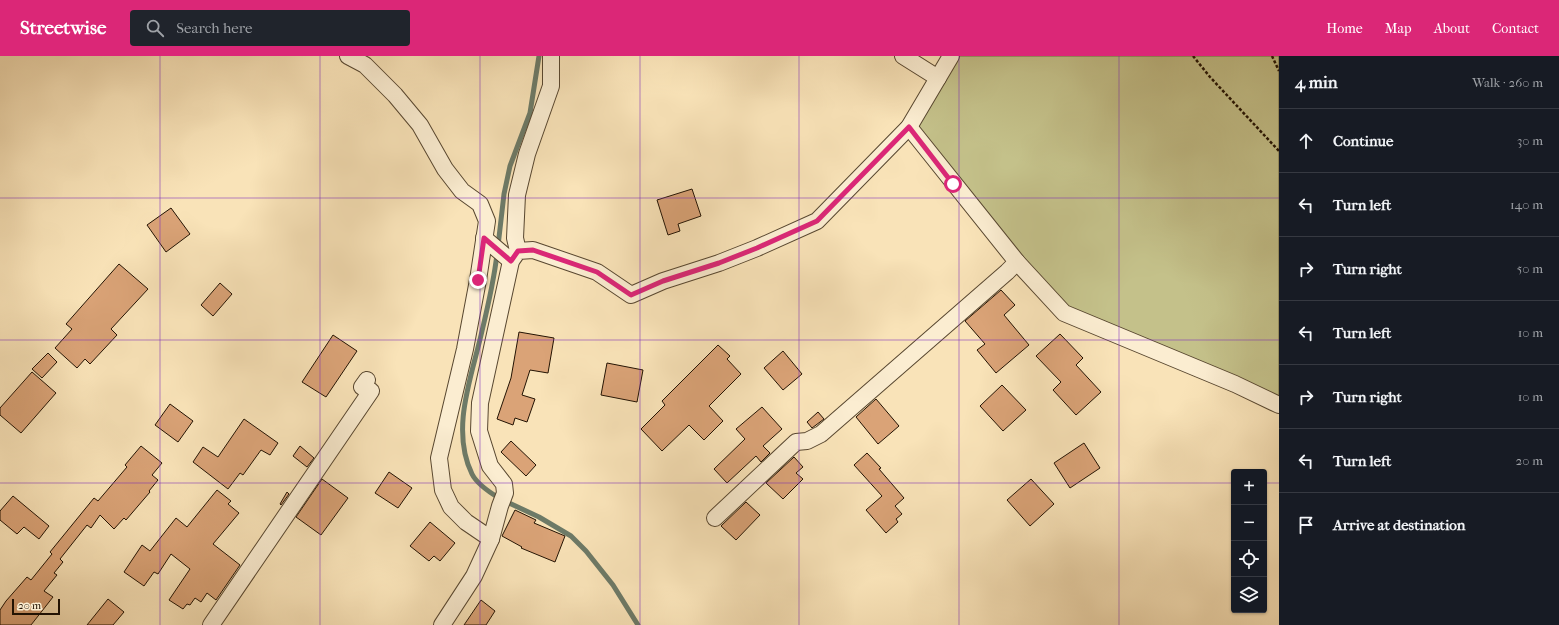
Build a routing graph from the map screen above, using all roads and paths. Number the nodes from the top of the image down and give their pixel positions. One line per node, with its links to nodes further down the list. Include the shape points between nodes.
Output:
1 (348, 56): 11 (street, via 365,64 395,95 420,125 445,169 462,191 480,204 487,221)
2 (551, 56): 12 (street, via 551,86 527,154 517,196)
3 (903, 56): 8 (street)
4 (951, 56): 8 (street)
5 (1193, 56): 10 (path)
6 (1272, 56): 7 (path)
7 (1279, 71)
8 (938, 78): 9 (street)
9 (909, 127): 12 (street, via 817,221 719,263 663,281 631,295 597,272 533,250); 13 (street)
10 (1279, 151)
11 (484, 238): 12 (street); 17 (street, via 465,349 439,458 443,490 451,507 466,522)
12 (515, 256): 17 (street, via 480,403 480,431 490,466 504,484 505,493)
13 (1017, 262): 15 (street, via 1064,313); 16 (street, via 821,434 808,441 796,442)
14 (367, 380): 18 (street, via 362,387 371,391)
15 (1279, 404)
16 (715, 518)
17 (491, 539): 19 (street, via 474,576)
18 (211, 625)
19 (442, 625)

